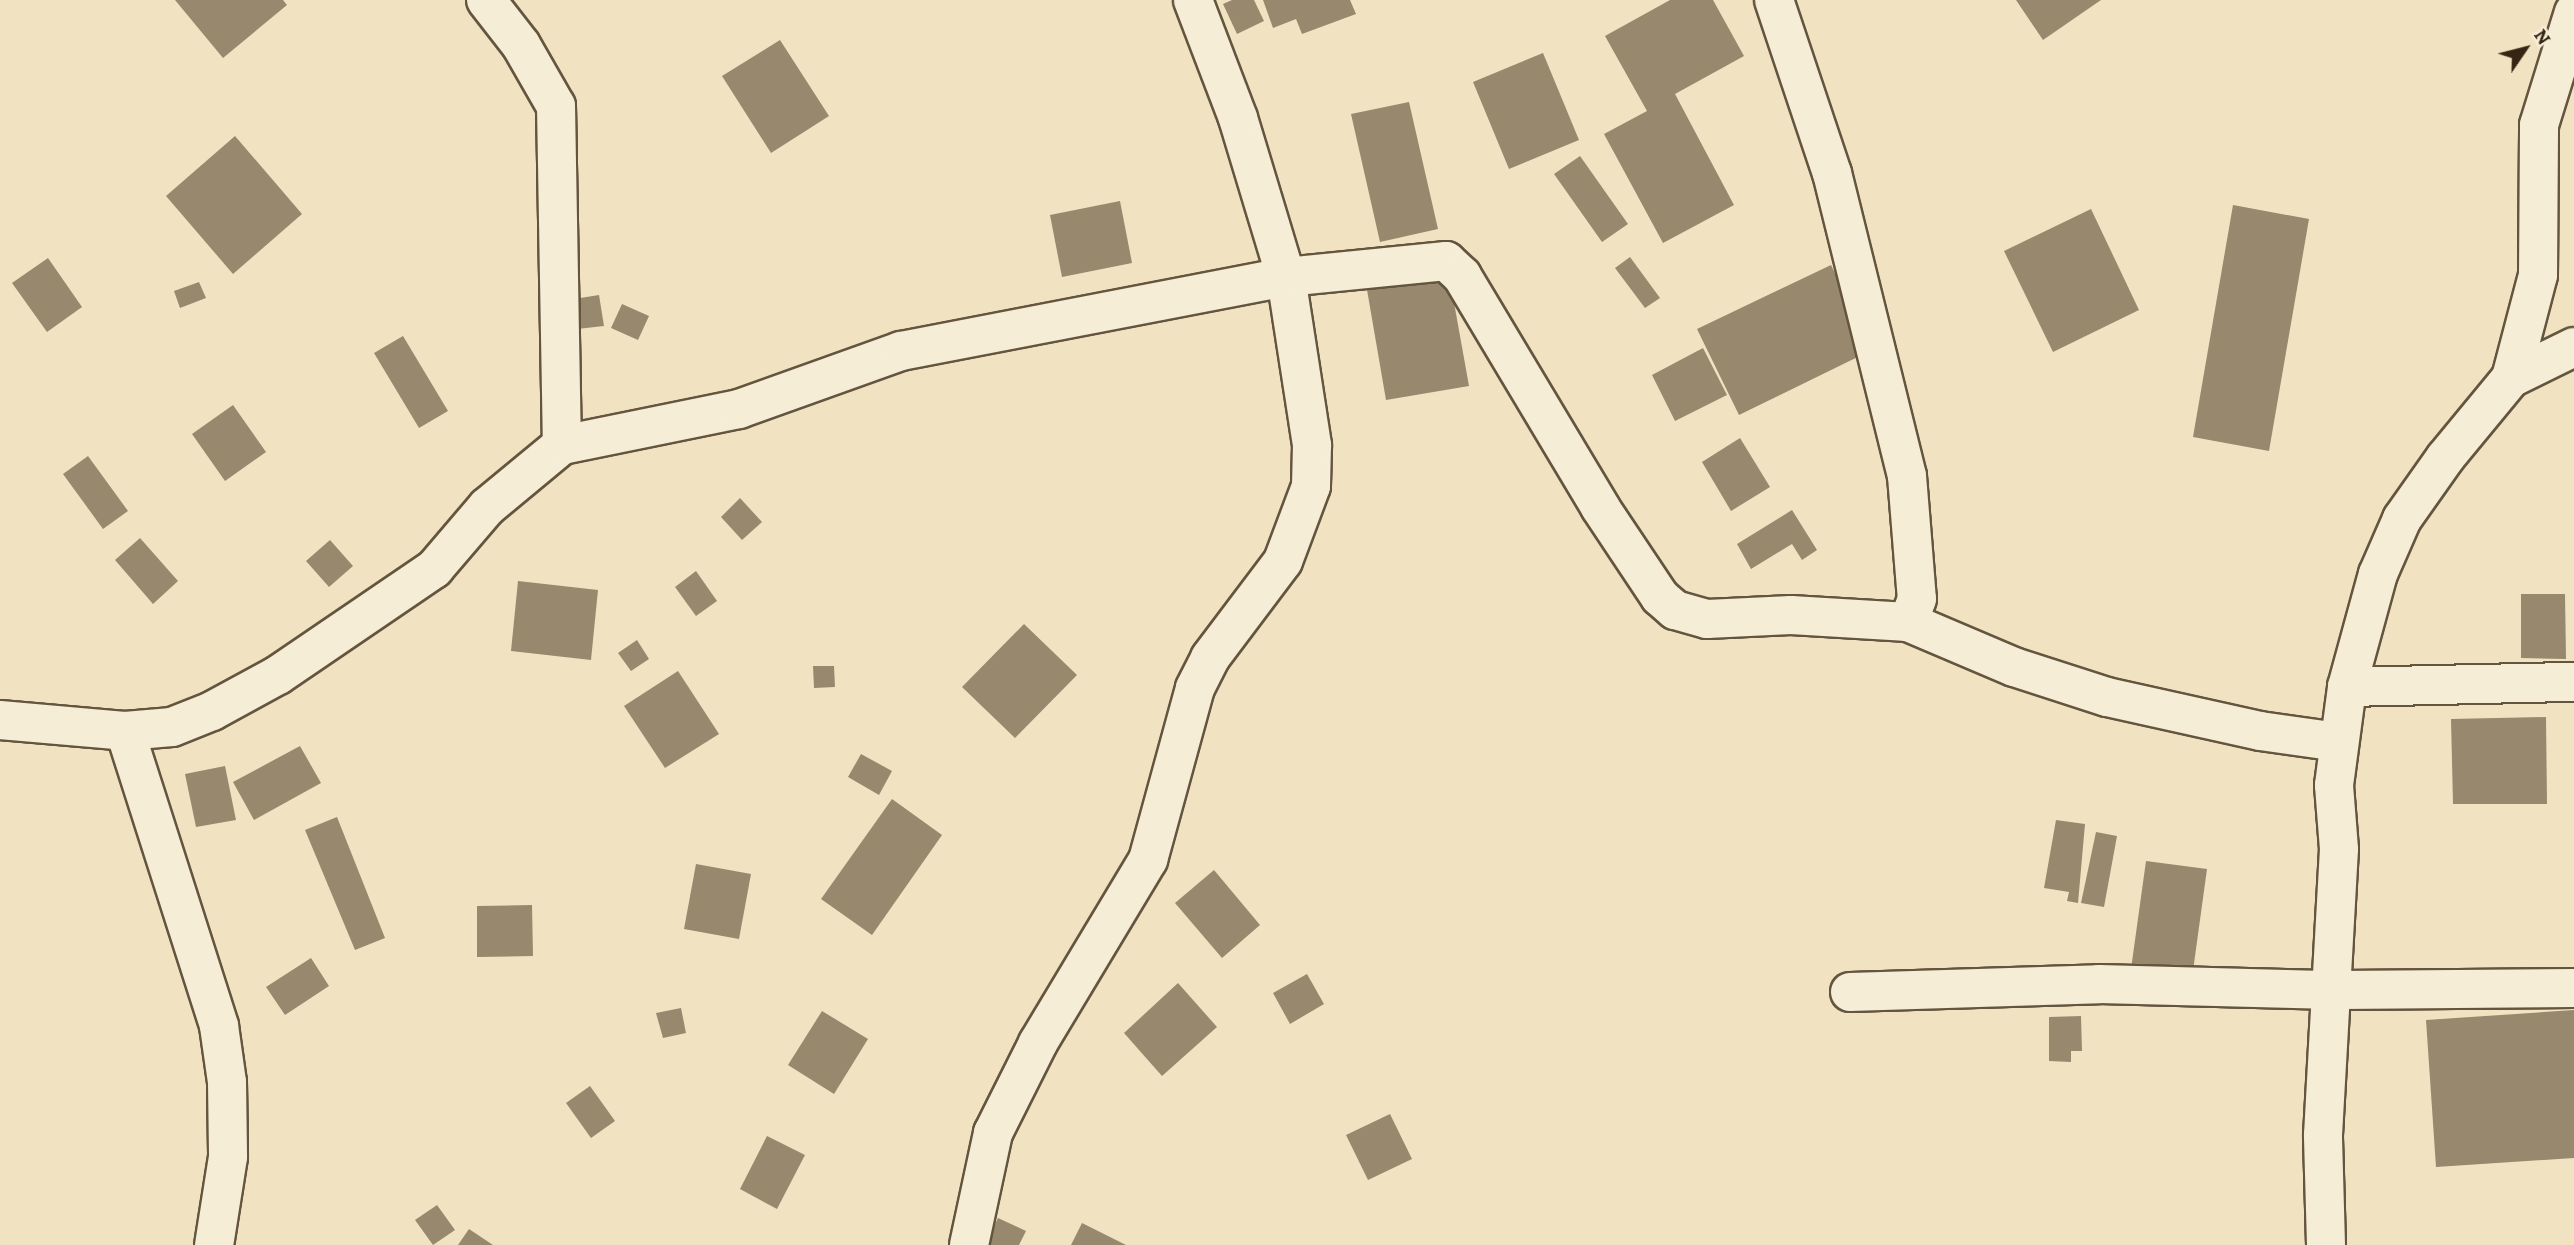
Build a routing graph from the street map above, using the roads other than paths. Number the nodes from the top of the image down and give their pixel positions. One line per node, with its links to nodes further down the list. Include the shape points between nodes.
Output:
1 (486, 0): 8 (street, via 521,45 556,106)
2 (1193, 0): 5 (street, via 1238,118)
3 (1774, 0): 9 (street, via 1832,173 1907,476 1917,598)
4 (2574, 12): 7 (street, via 2539,125 2538,275)
5 (1286, 277): 8 (street, via 901,351 739,409); 9 (street, via 1446,261 1462,276 1608,518 1660,597 1675,610 1707,619 1791,615); 19 (street, via 1312,445 1311,486 1301,521 1283,561 1210,658 1195,688 1148,859 1038,1043 992,1133)
6 (2574, 347): 7 (street)
7 (2511, 378): 11 (street, via 2402,519 2378,575)
8 (562, 445): 13 (street, via 487,507 434,569 278,675 172,727)
9 (1908, 622): 14 (street, via 2014,667 2107,697 2260,731)
10 (2574, 682): 11 (street)
11 (2347, 687): 14 (street)
12 (0, 720): 13 (street)
13 (125, 731): 18 (street, via 219,1026 227,1082 228,1157)
14 (2338, 742): 16 (street)
15 (2574, 988): 16 (street)
16 (2333, 990): 17 (street, via 2099,984); 20 (street, via 2323,1135)
17 (1850, 992)
18 (214, 1245)
19 (969, 1245)
20 (2326, 1245)

